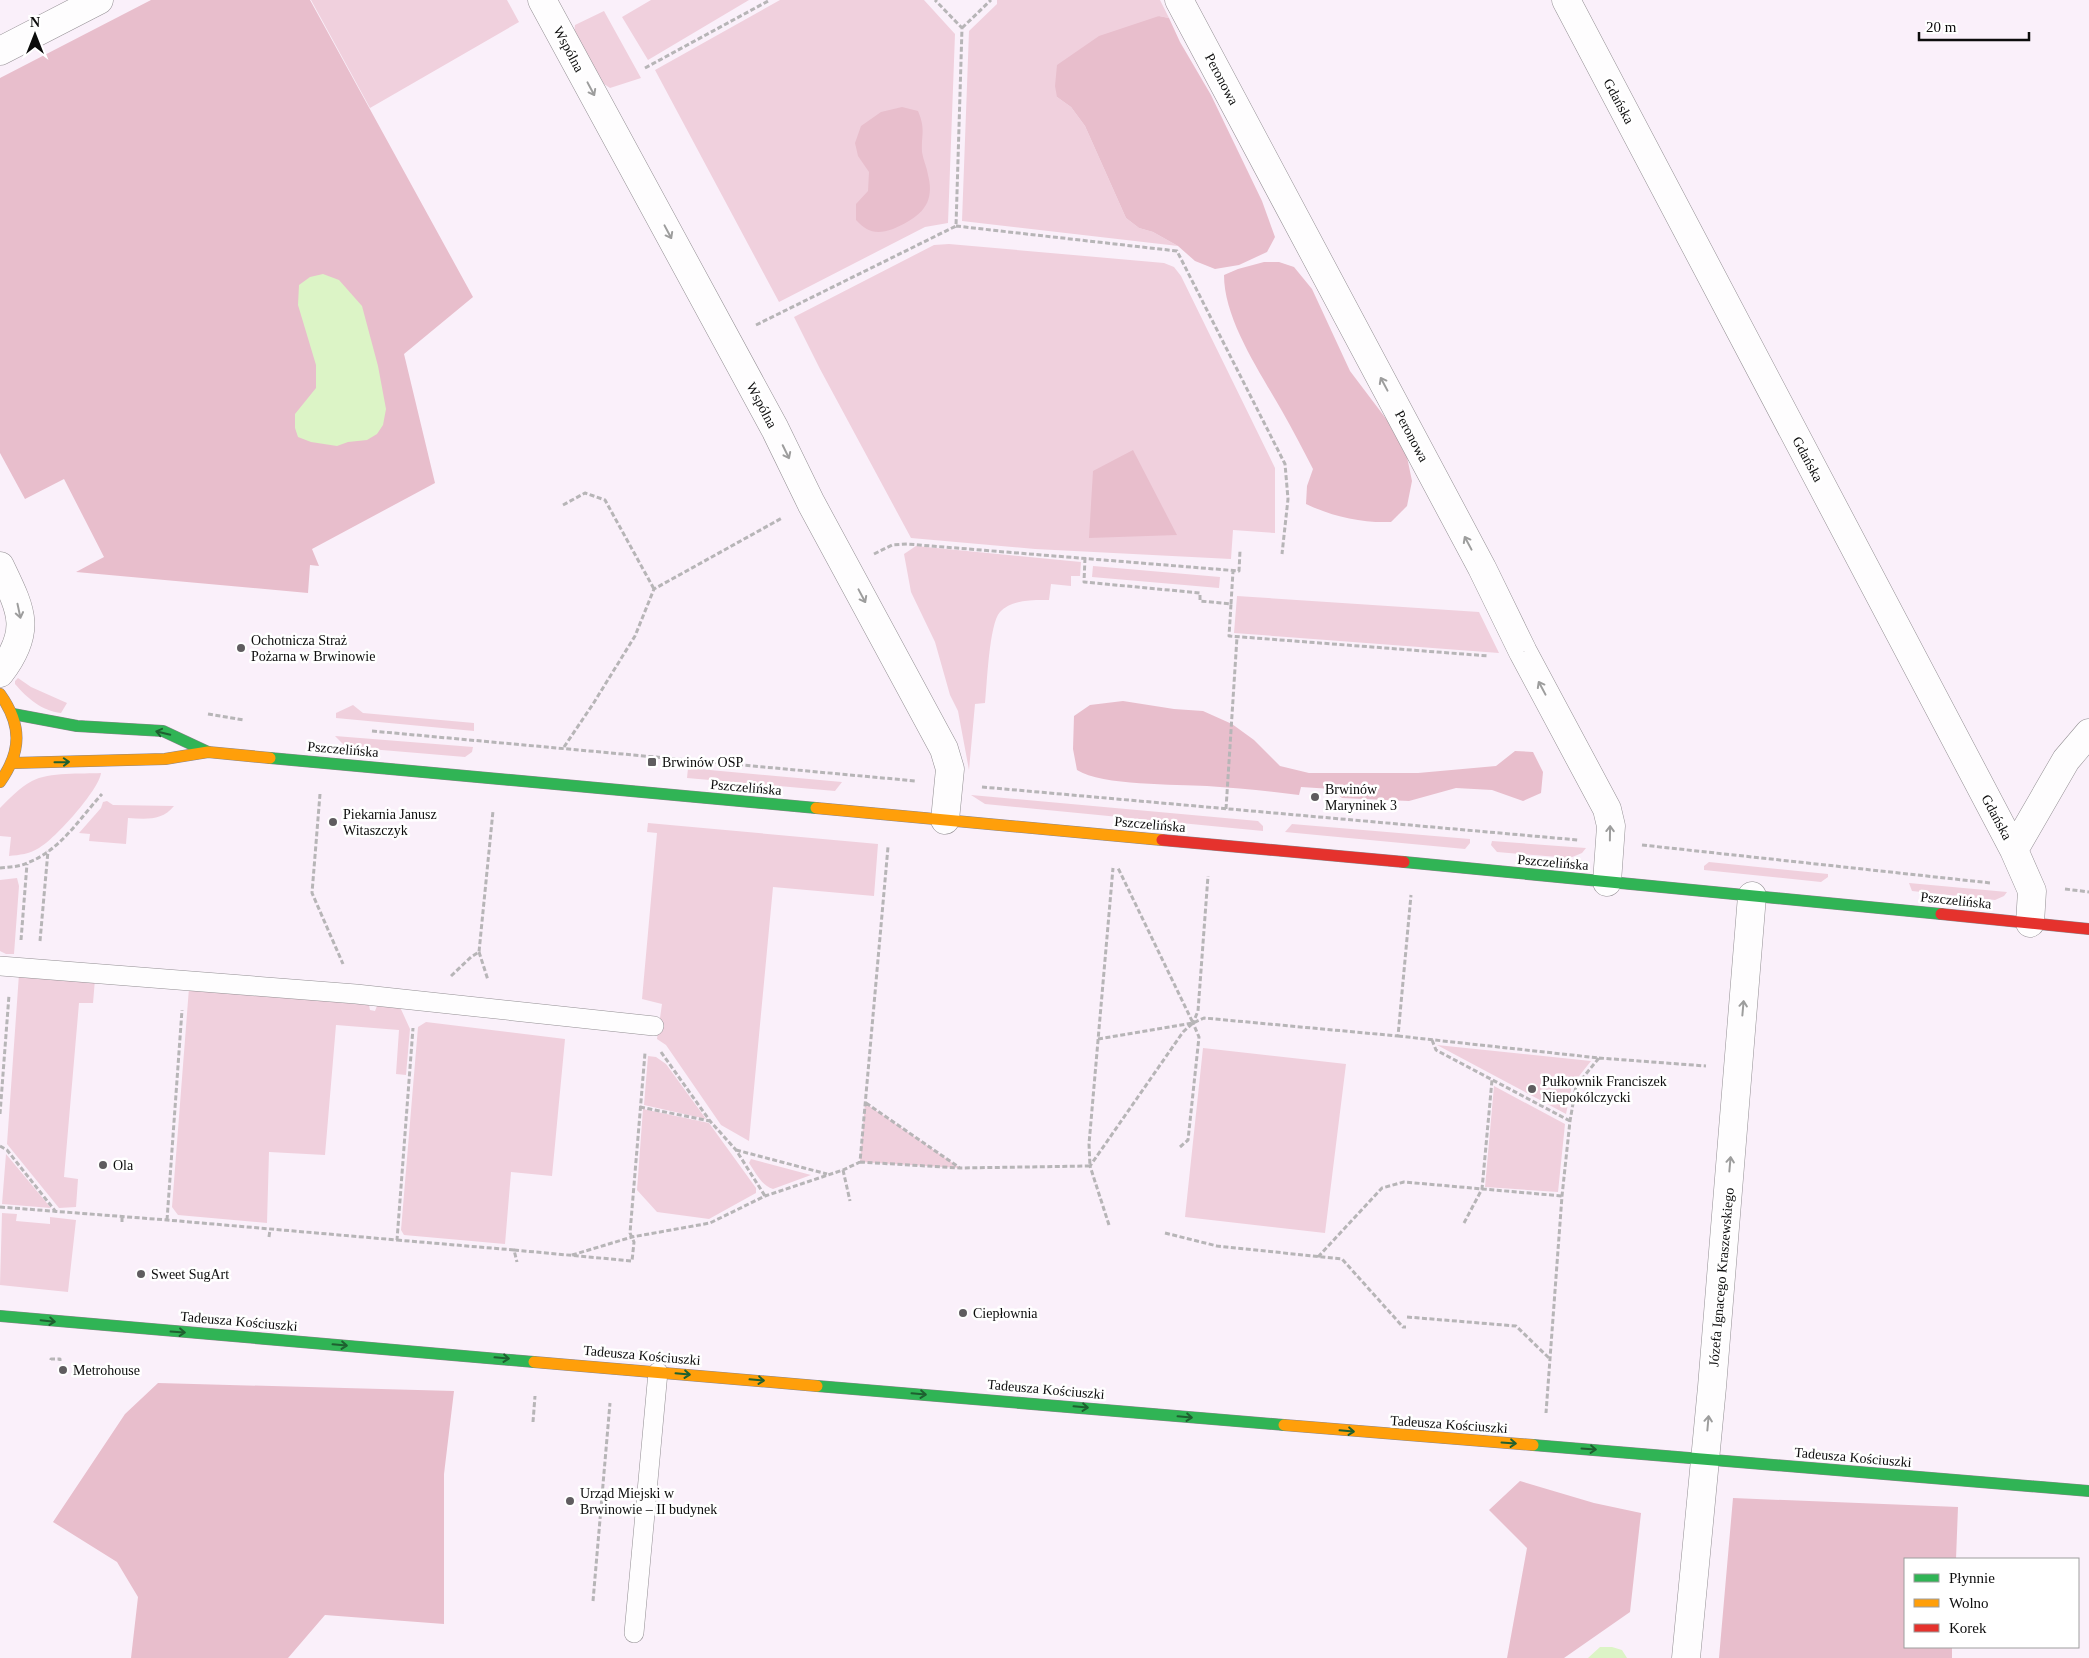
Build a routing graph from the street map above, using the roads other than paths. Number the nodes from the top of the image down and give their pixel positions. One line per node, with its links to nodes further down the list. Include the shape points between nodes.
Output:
1 (99, 0): 5 (street)
2 (542, 0): 14 (street, Wspólna, one-way to 14, via 944,749 950,769)
3 (1179, 0): 16 (street, Peronowa, one-way to 3, via 1611,826 1607,809)
4 (1566, 0): 15 (street, Gdańska)
5 (0, 51)
6 (0, 566): 7 (street, one-way to 7, via 18,604 21,622 16,649)
7 (0, 673)
8 (0, 694): 9 (main road)
9 (13, 714): 11 (main road, Pszczelińska, one-way to 9, via 163,731 77,726); 12 (main road, via 18,738)
10 (2089, 733): 15 (street, via 2066,760)
11 (208, 752): 12 (main road, Pszczelińska, one-way to 11, via 165,759); 14 (main road, Pszczelińska)
12 (13, 763): 13 (main road)
13 (0, 782)
14 (945, 820): 16 (main road, Pszczelińska)
15 (2014, 850): 18 (street, Gdańska, via 2032,891)
16 (1607, 882): 17 (main road, Pszczelińska)
17 (1752, 896): 18 (main road, Pszczelińska); 24 (street, Józefa Ignacego Kraszewskiego, one-way to 17)
18 (2030, 923): 19 (main road, Pszczelińska)
19 (2089, 929)
20 (8, 966): 21 (lane, via 356,994)
21 (654, 1026)
22 (0, 1316): 23 (main road, Tadeusza Kościuszki, one-way to 23)
23 (658, 1372): 24 (main road, Tadeusza Kościuszki, one-way to 24); 26 (lane)
24 (1705, 1459): 25 (main road, Tadeusza Kościuszki); 27 (street, Józefa Ignacego Kraszewskiego)
25 (2089, 1492)
26 (634, 1632)
27 (1686, 1658)

